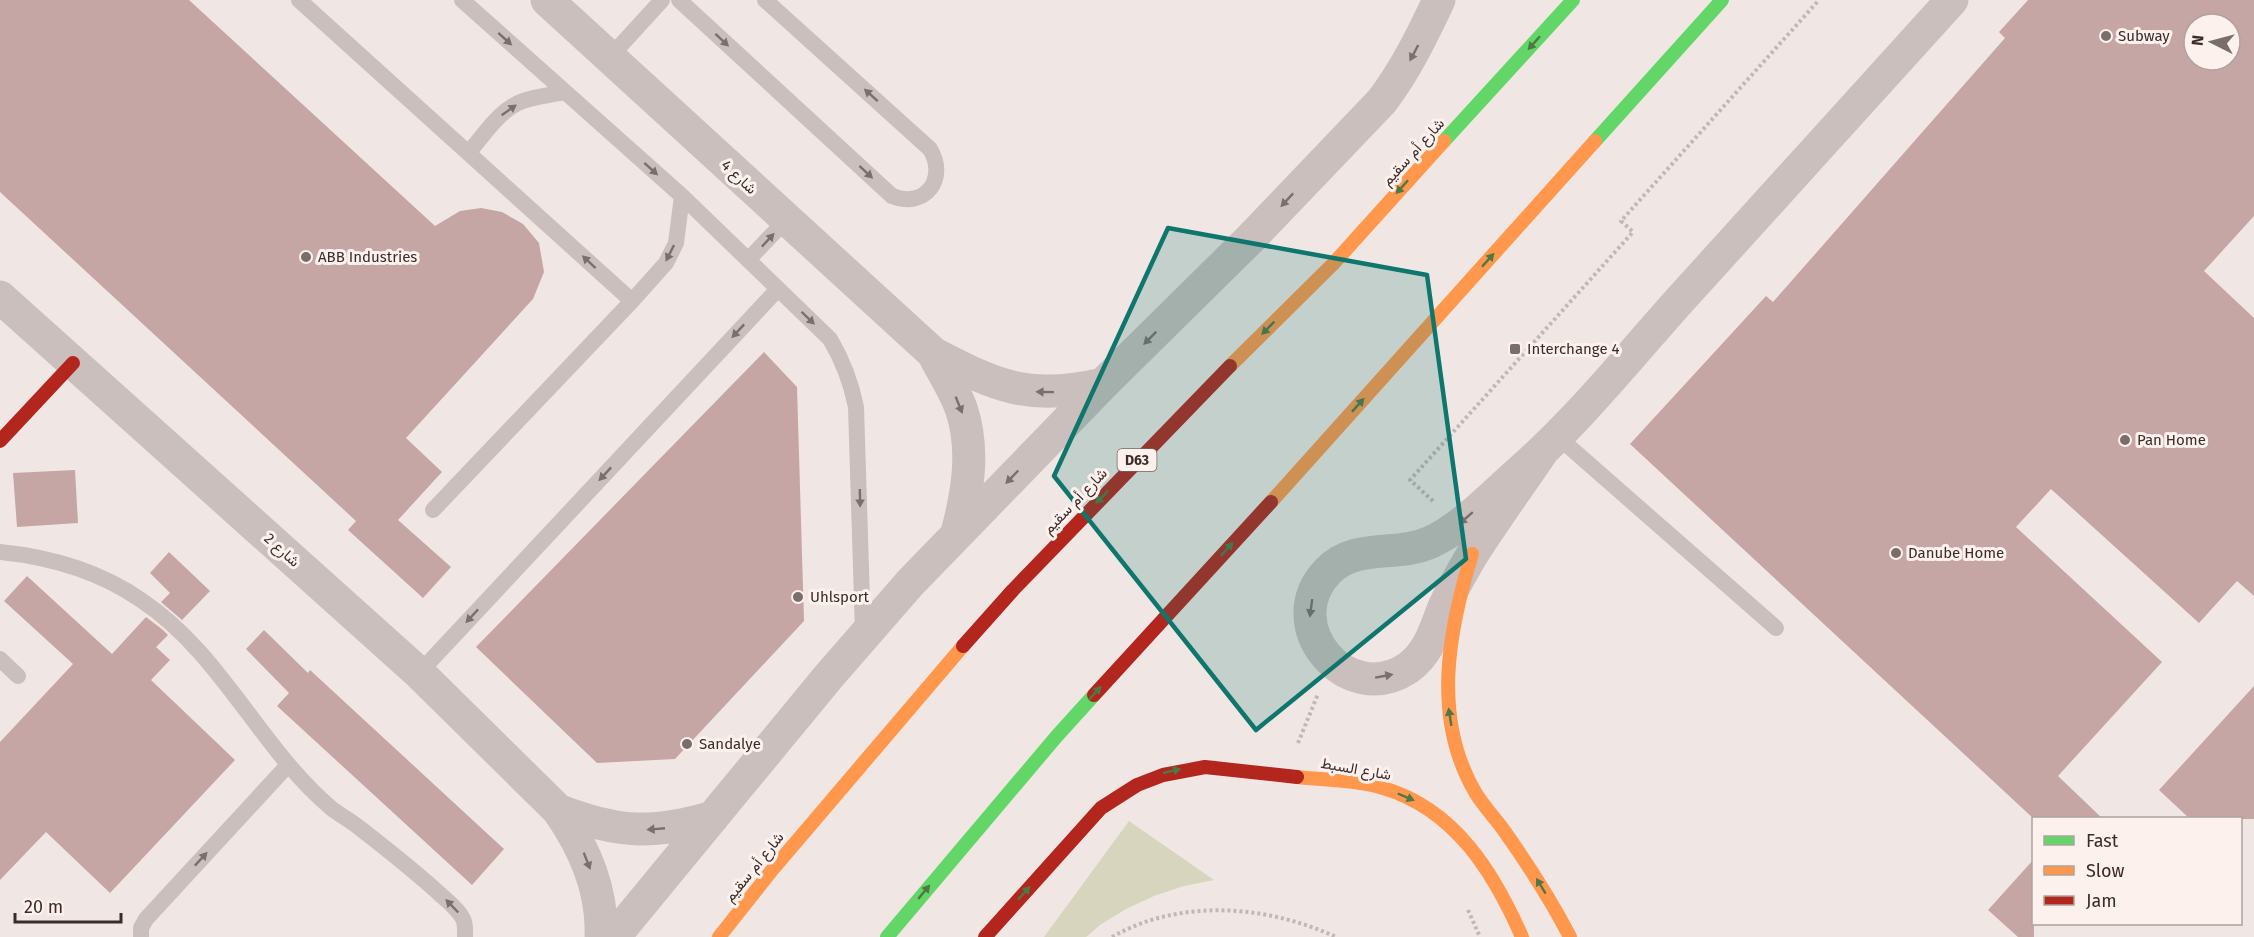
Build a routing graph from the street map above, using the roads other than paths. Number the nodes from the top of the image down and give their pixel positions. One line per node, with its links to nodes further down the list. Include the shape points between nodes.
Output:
1 (299, 0): 13 (lane)
2 (462, 0): 12 (lane, one-way to 12)
3 (547, 0): 11 (street, شارع 4)
4 (662, 0): 11 (lane)
5 (679, 0): 6 (lane, one-way to 6, via 892,196 912,200 922,196 931,188 938,168 930,149)
6 (765, 0)
7 (1439, 0): 22 (street, one-way to 22, via 1400,78 1382,100 1251,238)
8 (1573, 0): 41 (main road, شارع أم سقيم / D63, one-way to 41, via 1333,264 1013,590 929,684)
9 (1722, 0): 42 (main road, one-way to 9, via 1056,737)
10 (1952, 0): 24 (street)
11 (610, 57): 15 (street, شارع 4)
12 (565, 92): 13 (lane, one-way to 12, via 512,106); 14 (lane, one-way to 14)
13 (469, 152): 19 (lane, one-way to 13)
14 (682, 196): 16 (lane); 19 (lane, one-way to 19, via 671,255)
15 (786, 220): 16 (lane, one-way to 15); 20 (street, شارع 4)
16 (749, 260): 17 (lane)
17 (778, 289): 30 (lane, one-way to 30, via 830,339 851,382 859,432); 32 (lane, one-way to 32)
18 (0, 297): 21 (street, شارع 2)
19 (632, 302): 25 (lane)
20 (933, 353): 22 (street, شارع 4, one-way to 20, via 1062,392 1010,388); 26 (street, شارع 4, one-way to 26, via 960,406 967,431 969,482)
21 (74, 363): 23 (main road); 32 (street, شارع 2)
22 (1103, 384): 26 (street, one-way to 26)
23 (0, 441)
24 (1550, 444): 28 (street); 28 (street, one-way to 28, via 1460,523 1432,542 1399,551 1366,551 1336,563 1316,587 1312,602 1310,618 1320,649 1342,671 1358,676 1389,677 1404,670 1427,649); 29 (lane)
25 (433, 510)
26 (957, 533): 30 (street)
27 (0, 552): 34 (lane, via 67,564 105,579 173,624 236,695)
28 (1472, 554): 45 (main road, one-way to 28, via 1509,836 1475,792 1453,740 1448,708 1450,646)
29 (1776, 628)
30 (864, 635): 36 (street)
31 (0, 659): 33 (lane)
32 (418, 674): 35 (street, شارع 2)
33 (18, 676)
34 (288, 765): 37 (lane, one-way to 34, via 146,919); 38 (lane, one-way to 34, via 463,918 427,882 333,809)
35 (558, 810): 36 (street, شارع 2, one-way to 35, via 651,830 619,829); 39 (street, شارع 2, one-way to 39, via 585,854 598,903)
36 (713, 817): 40 (street)
37 (141, 937)
38 (465, 937)
39 (601, 937)
40 (614, 937)
41 (719, 937)
42 (886, 937)
43 (985, 937): 44 (main road, شارع السبط, one-way to 44, via 1118,794 1160,774 1205,768 1356,783 1411,799 1436,813 1477,854)
44 (1522, 937)
45 (1570, 937)

